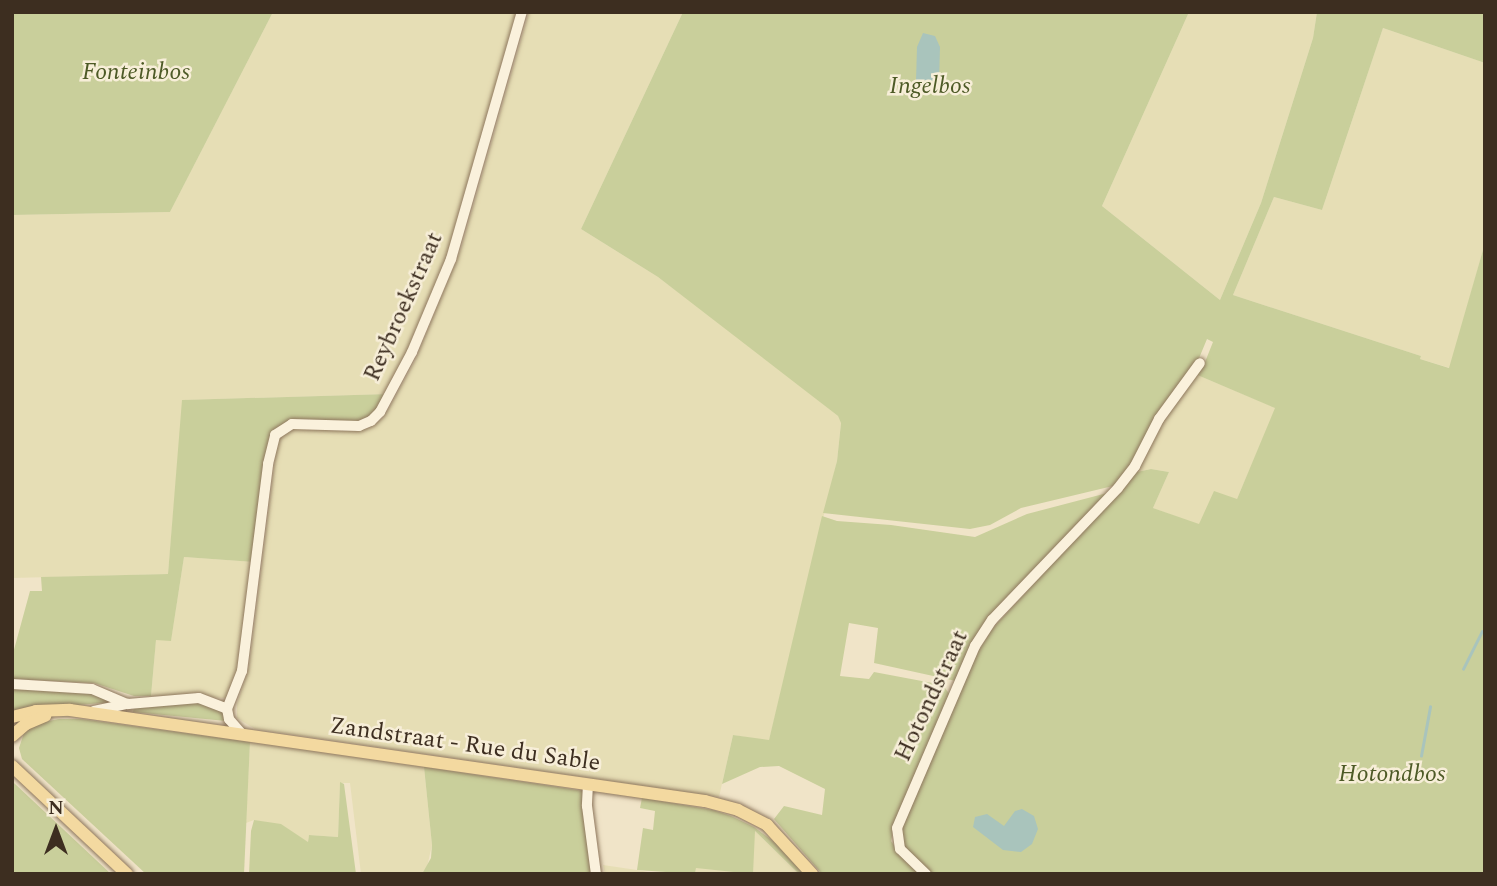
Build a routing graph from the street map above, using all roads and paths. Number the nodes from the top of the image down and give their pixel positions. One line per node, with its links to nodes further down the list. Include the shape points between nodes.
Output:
1 (522, 12): 5 (street, Reybroekstraat, via 451,259 412,352 380,412 363,425 292,424 275,435 242,671)
2 (1200, 363): 15 (street, Hotondstraat, via 1159,419 1118,488 992,620 975,646 897,828 900,849)
3 (12, 684): 4 (street, via 92,689)
4 (128, 704): 5 (street, via 199,698); 6 (street)
5 (227, 709): 8 (street)
6 (87, 713): 7 (main road, Zandstraat - Rue du Sable, via 55,709); 8 (main road, Zandstraat - Rue du Sable); 9 (main road, Zandstraat - Rue du Sable, via 36,719)
7 (12, 717)
8 (242, 734): 11 (main road, Zandstraat - Rue du Sable)
9 (12, 736)
10 (12, 766): 12 (main road)
11 (588, 784): 13 (street); 14 (main road, Zandstraat - Rue du Sable, via 705,801 750,815 777,835)
12 (127, 874)
13 (596, 874)
14 (812, 874)
15 (926, 874)

